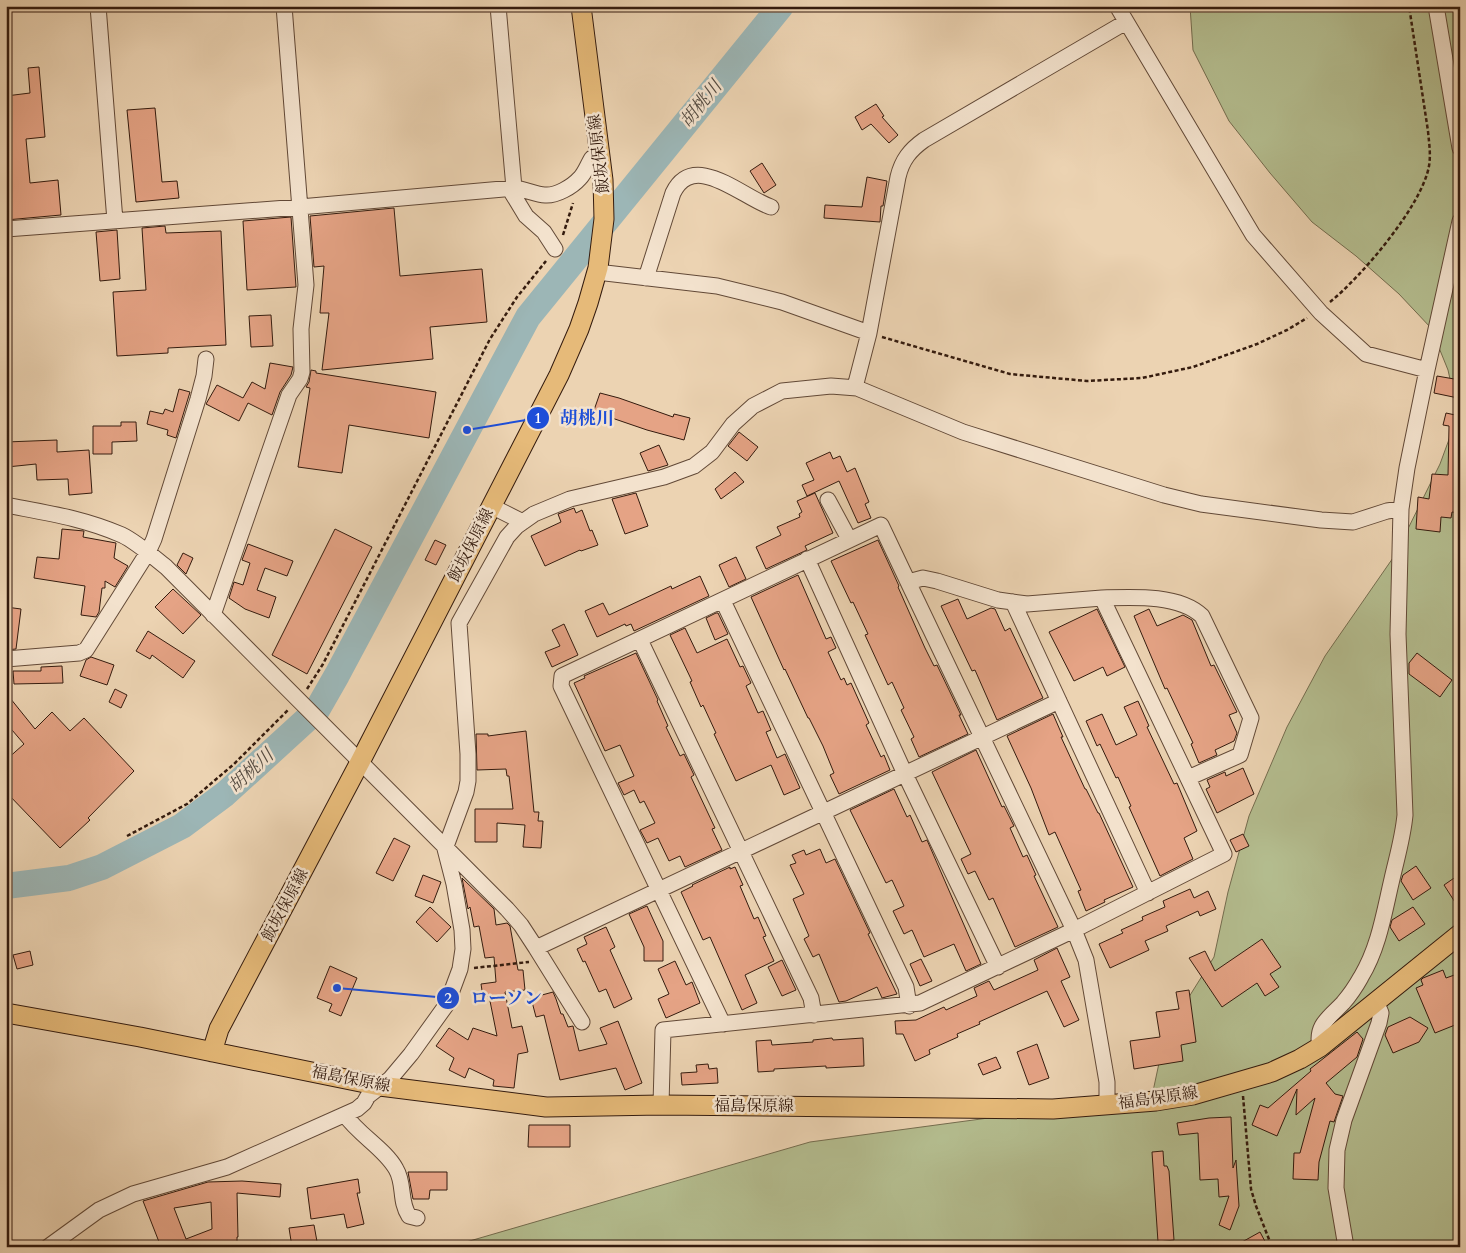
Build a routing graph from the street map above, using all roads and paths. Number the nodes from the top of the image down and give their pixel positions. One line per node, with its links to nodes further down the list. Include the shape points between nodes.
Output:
1 (98, 6): 15 (street)
2 (284, 6): 13 (street)
3 (498, 6): 12 (street)
4 (581, 6): 10 (main road, 飯坂保原線)
5 (1117, 6): 8 (street)
6 (1409, 6): 21 (path, via 1429,141 1429,166 1409,211 1347,288)
7 (1436, 6): 9 (street)
8 (1126, 22): 21 (street, via 1254,235); 22 (street, via 924,140 910,152 901,164 898,177)
9 (1460, 148)
10 (600, 156): 11 (street, via 592,158); 19 (main road, 飯坂保原線, via 604,219)
11 (580, 178): 12 (street, via 567,189 550,195); 18 (path, via 565,232)
12 (514, 188): 13 (street); 18 (street, via 512,193 526,216 544,232)
13 (300, 207): 15 (street); 38 (street, via 306,285 301,329 302,372 289,395)
14 (771, 207): 20 (street, via 752,200 718,178 699,176 680,181 673,193)
15 (115, 221): 17 (street)
16 (1460, 221): 24 (street)
17 (6, 229)
18 (555, 249): 41 (path, via 517,297 490,339 323,664)
19 (597, 270): 20 (street); 28 (main road, 飯坂保原線, via 579,329 563,366)
20 (646, 278): 22 (street, via 743,292)
21 (1319, 311): 22 (path, via 1257,344 1193,367 1142,378 1087,381 1010,374); 24 (street, via 1366,354)
22 (869, 332): 25 (street)
23 (206, 359): 32 (street, via 198,399)
24 (1427, 370): 29 (street)
25 (855, 387): 29 (street, via 963,432 1156,493 1201,504 1353,522); 30 (street, via 782,391 753,406 732,424 712,452 694,466 664,477 570,499)
26 (828, 500): 31 (street)
27 (6, 505): 32 (street, via 78,518 123,536)
28 (491, 506): 30 (street); 44 (main road, 飯坂保原線)
29 (1401, 510): 64 (street, via 1398,634 1405,815 1401,844 1378,942 1350,994 1320,1030)
30 (523, 522): 49 (street, via 506,537 460,623 468,781)
31 (849, 539): 33 (street); 34 (street, via 881,524)
32 (148, 552): 38 (street); 40 (street, via 86,650 79,654)
33 (807, 559): 36 (street); 45 (street)
34 (908, 582): 37 (street, via 923,578); 43 (street)
35 (1102, 598): 37 (street, via 1027,604); 46 (street); 46 (street, via 1149,598 1194,608 1202,616 1250,718 1240,755)
36 (723, 600): 39 (street); 47 (street)
37 (1014, 602): 42 (street)
38 (213, 615): 41 (street)
39 (640, 640): 50 (street); 51 (street, via 562,676 561,686)
40 (6, 659)
41 (297, 699): 44 (street); 48 (path, via 234,764 187,804)
42 (1059, 701): 43 (street); 52 (street)
43 (983, 738): 45 (street); 53 (street)
44 (360, 762): 49 (street); 65 (main road, 飯坂保原線, via 219,1029)
45 (905, 774): 47 (street); 56 (street)
46 (1188, 778): 52 (street, via 1224,854)
47 (823, 812): 50 (street); 59 (street, via 906,987)
48 (127, 836)
49 (445, 849): 55 (street, via 508,909); 57 (street, via 462,930)
50 (741, 852): 51 (street); 61 (street, via 811,998)
51 (659, 890): 55 (street); 63 (street)
52 (1148, 893): 53 (street)
53 (1074, 930): 56 (street); 69 (street, via 1086,960 1107,1082)
54 (1460, 934): 58 (main road, 福島保原線)
55 (540, 954): 57 (path); 62 (street)
56 (998, 967): 59 (street, via 920,1004)
57 (460, 969): 67 (street, via 439,1016 396,1073)
58 (1376, 1001): 64 (main road, 福島保原線); 74 (street, via 1381,1013 1379,1023 1344,1120 1337,1150 1336,1188)
59 (909, 1006): 61 (street)
60 (6, 1014): 65 (main road, 福島保原線)
61 (814, 1015): 63 (street)
62 (582, 1022)
63 (722, 1024): 68 (street, via 663,1030)
64 (1320, 1047): 66 (main road, 福島保原線, via 1272,1072)
65 (212, 1052): 67 (main road, 福島保原線)
66 (1240, 1083): 69 (main road, 福島保原線, via 1156,1102); 73 (path, via 1245,1102 1251,1189)
67 (380, 1086): 68 (main road, 福島保原線, via 546,1107); 70 (street, via 364,1104)
68 (661, 1105): 69 (main road, 福島保原線, via 1053,1109)
69 (1107, 1105)
70 (345, 1115): 71 (street, via 395,1166 401,1179 405,1211); 72 (street, via 227,1167 133,1194 99,1210)
71 (417, 1218)
72 (48, 1247)
73 (1272, 1247)
74 (1346, 1247)

